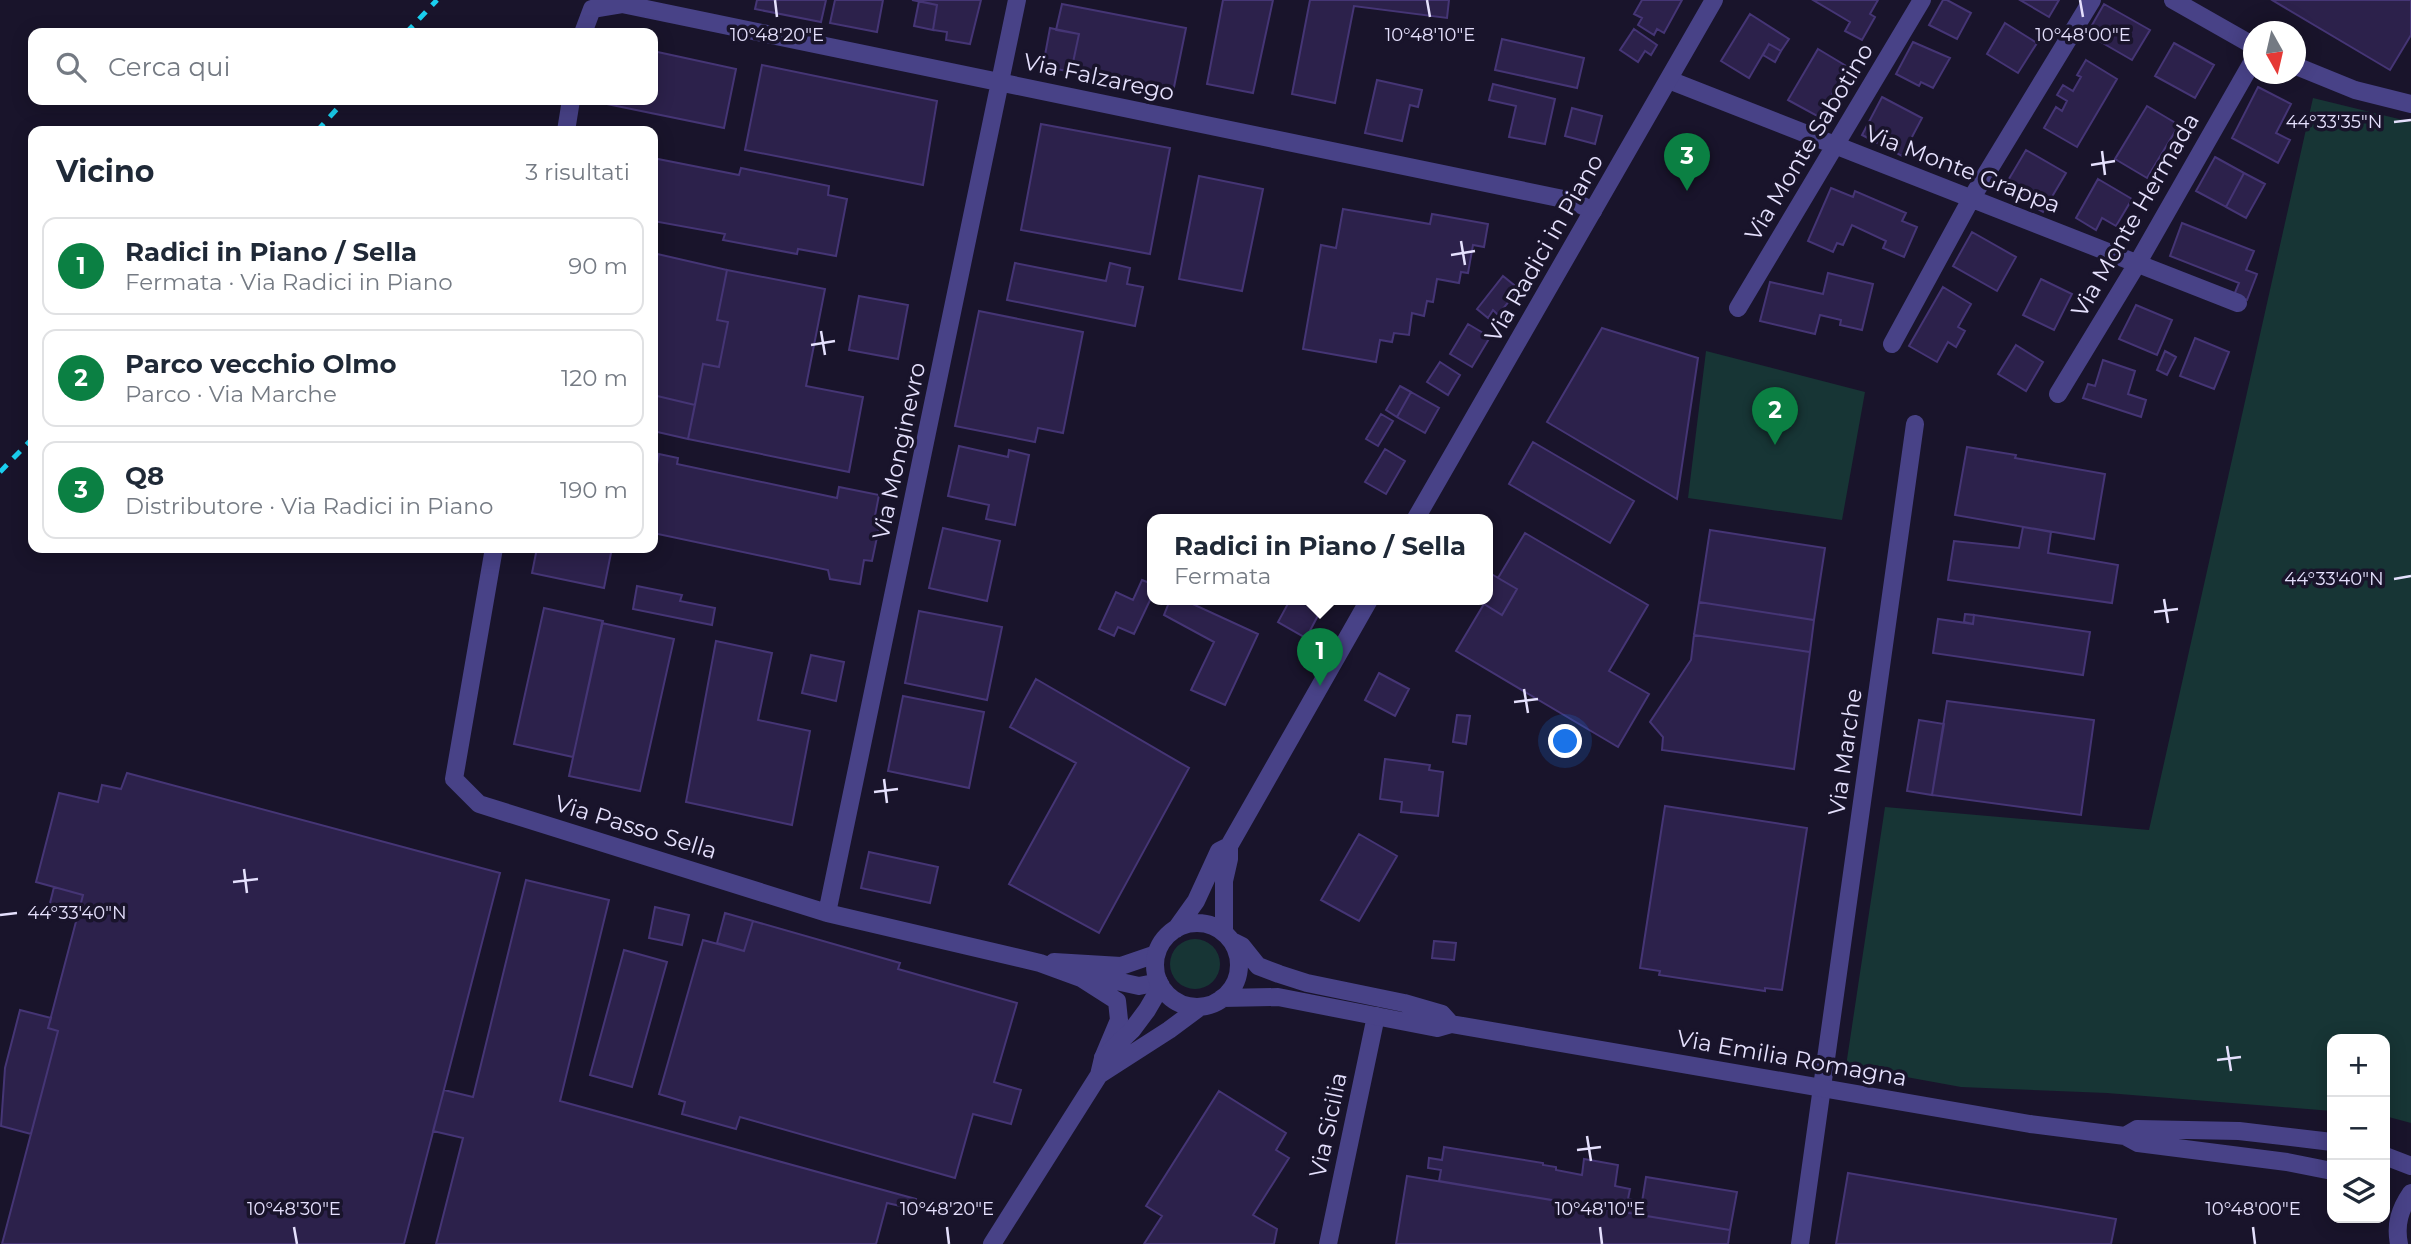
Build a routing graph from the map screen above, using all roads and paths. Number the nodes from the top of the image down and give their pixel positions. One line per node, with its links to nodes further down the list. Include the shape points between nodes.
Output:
1 (1017, 0): 11 (street, Via Monginevro)
2 (1714, 0): 10 (street, Via Radici in Piano)
3 (1922, 0): 15 (street, Via Monte Sabotino)
4 (2092, 0): 16 (street)
5 (2173, 0): 7 (street)
6 (585, 28): 11 (street, Via Falzarego, via 592,9 622,4)
7 (2243, 40)
8 (2306, 70): 12 (street, via 2355,90)
9 (2243, 77): 18 (street, Via Monte Hermada)
10 (1669, 80): 15 (street, Via Monte Grappa); 17 (street, Via Radici in Piano)
11 (1001, 81): 17 (street, Via Falzarego, via 1573,201); 28 (street, Via Monginevro)
12 (2411, 104)
13 (570, 105): 14 (street)
14 (567, 126)
15 (1836, 146): 16 (street, Via Monte Grappa); 20 (street, Via Monte Sabotino)
16 (1972, 199): 18 (street, Via Monte Grappa); 21 (street)
17 (1593, 211): 24 (street, Via Radici in Piano)
18 (2137, 264): 19 (street, Via Monte Grappa); 22 (street, Via Monte Hermada)
19 (2238, 303)
20 (1738, 308)
21 (1892, 344)
22 (2058, 394)
23 (1915, 424): 40 (street, Via Marche)
24 (1418, 514)
25 (493, 553): 28 (street, Via Passo Sella, via 454,779 480,804)
26 (1366, 605): 27 (street)
27 (1229, 846): 29 (street, via 1219,851 1196,901); 30 (street, via 1224,881)
28 (827, 913): 32 (street, Via Passo Sella)
29 (1176, 929): 30 (street, via 1201,923); 31 (street)
30 (1227, 937): 35 (street, via 1239,965 1231,989); 38 (street, Via Emilia Romagna, via 1242,946 1258,966 1442,1014)
31 (1156, 954): 32 (street, Via Passo Sella, via 1121,966); 34 (street)
32 (1040, 963): 33 (street, Via Passo Sella)
33 (1081, 978): 34 (street, Via Passo Sella, via 1139,986); 39 (street, Via Passo Sella, via 1117,1001 1119,1020)
34 (1160, 984): 36 (street, via 1172,999); 39 (street, via 1147,1010)
35 (1222, 998): 36 (street); 37 (street, Via Emilia Romagna, via 1279,997)
36 (1200, 1007): 39 (street, via 1169,1030)
37 (1376, 1016): 38 (street, Via Emilia Romagna, via 1437,1028); 50 (street, Via Sicilia)
38 (1451, 1024): 40 (street, Via Emilia Romagna)
39 (1101, 1066): 49 (street)
40 (1822, 1087): 41 (street, Via Emilia Romagna); 51 (street, Via Marche)
41 (2125, 1136): 42 (street, Via Emilia Romagna, via 2137,1129 2239,1131); 45 (street, Via Emilia Romagna, via 2137,1143)
42 (2327, 1141)
43 (2390, 1158): 44 (street)
44 (2411, 1166)
45 (2327, 1170)
46 (2411, 1193): 48 (street, via 2404,1202)
47 (2390, 1216): 48 (street)
48 (2398, 1235)
49 (992, 1244)
50 (1328, 1244)
51 (1800, 1244)

